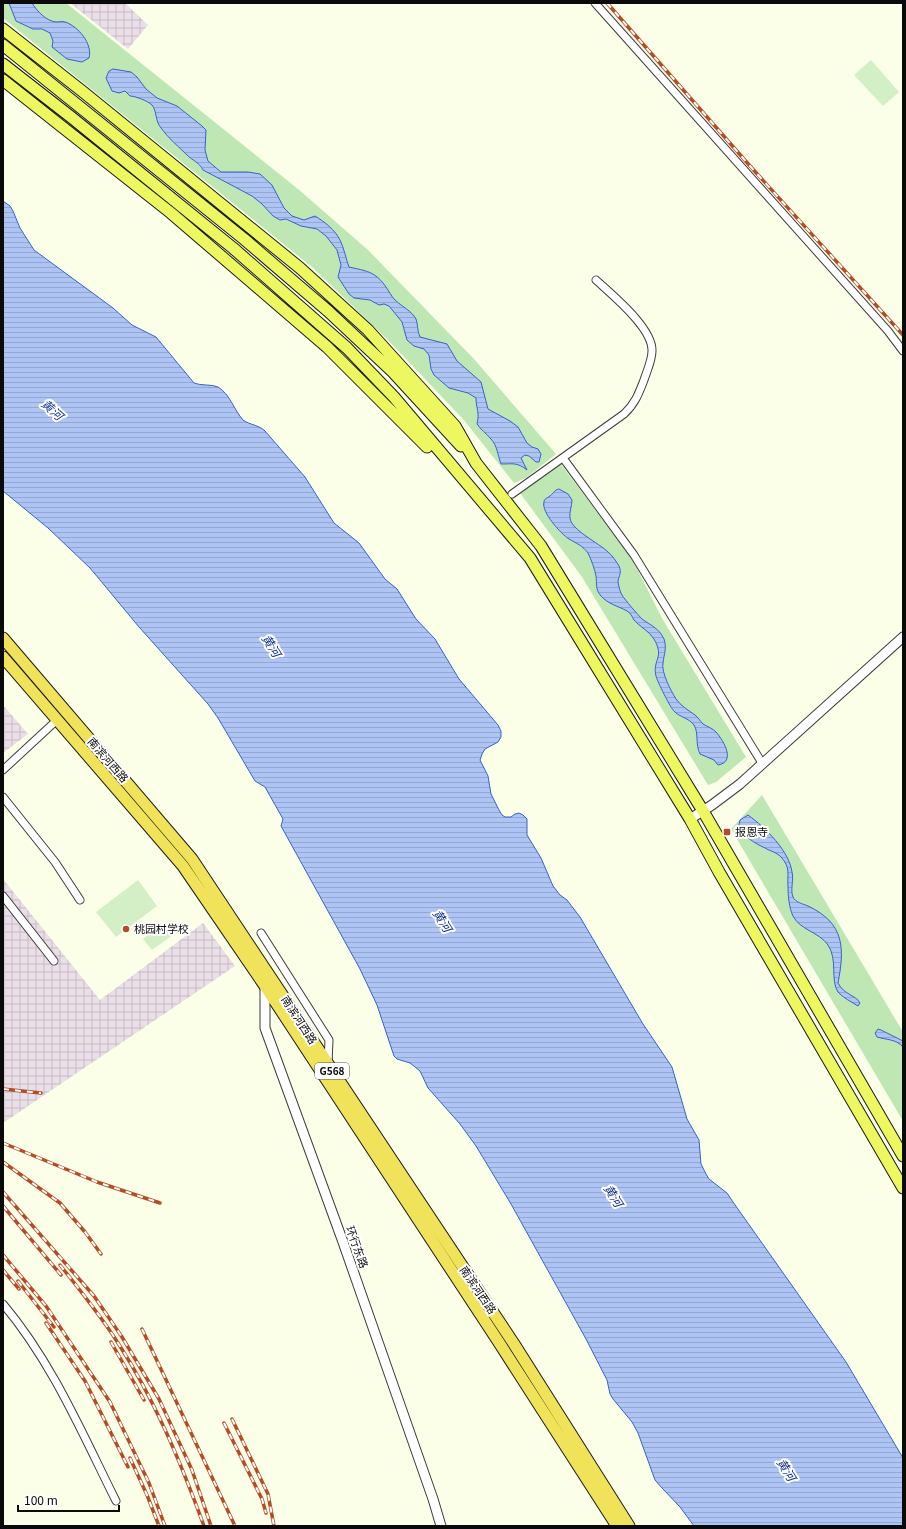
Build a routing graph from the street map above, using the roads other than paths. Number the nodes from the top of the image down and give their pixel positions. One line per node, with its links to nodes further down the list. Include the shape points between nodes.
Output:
1 (595, 3): 7 (street)
2 (3, 29): 9 (main road, via 300,268 368,330 455,426)
3 (3, 45): 9 (main road, via 244,238 349,330 393,372)
4 (3, 64): 11 (main road, via 233,248 347,348 394,397)
5 (3, 80): 11 (main road, via 171,213 327,347 426,445 465,491)
6 (596, 280): 8 (street, via 638,320 652,350 648,369 632,407)
7 (903, 351)
8 (563, 458): 10 (street); 16 (street, via 634,555)
9 (476, 463): 19 (main road, via 541,546)
10 (512, 494)
11 (492, 513): 20 (main road, via 530,558)
12 (903, 637): 16 (street)
13 (3, 638): 25 (highway, 南滨河西路 / G568, via 192,859)
14 (3, 657): 15 (highway, 南滨河西路 / G568)
15 (57, 720): 17 (street); 26 (highway, 南滨河西路 / G568, via 183,866)
16 (762, 764): 19 (street)
17 (3, 770)
18 (3, 797): 22 (street, via 55,862)
19 (703, 811): 20 (street); 28 (main road)
20 (690, 819): 29 (main road)
21 (3, 896): 24 (street)
22 (80, 900)
23 (261, 933): 27 (street, via 329,1040)
24 (54, 960)
25 (270, 975): 26 (street, 环行东路); 27 (highway, 南滨河西路 / G568)
26 (265, 986): 32 (street, 环行东路, via 265,1028 346,1250); 33 (highway, 南滨河西路 / G568)
27 (328, 1065): 34 (highway, 南滨河西路 / G568, via 514,1344)
28 (903, 1156)
29 (903, 1188)
30 (3, 1304): 31 (street, via 45,1361)
31 (116, 1501)
32 (441, 1526)
33 (617, 1526)
34 (629, 1526)

